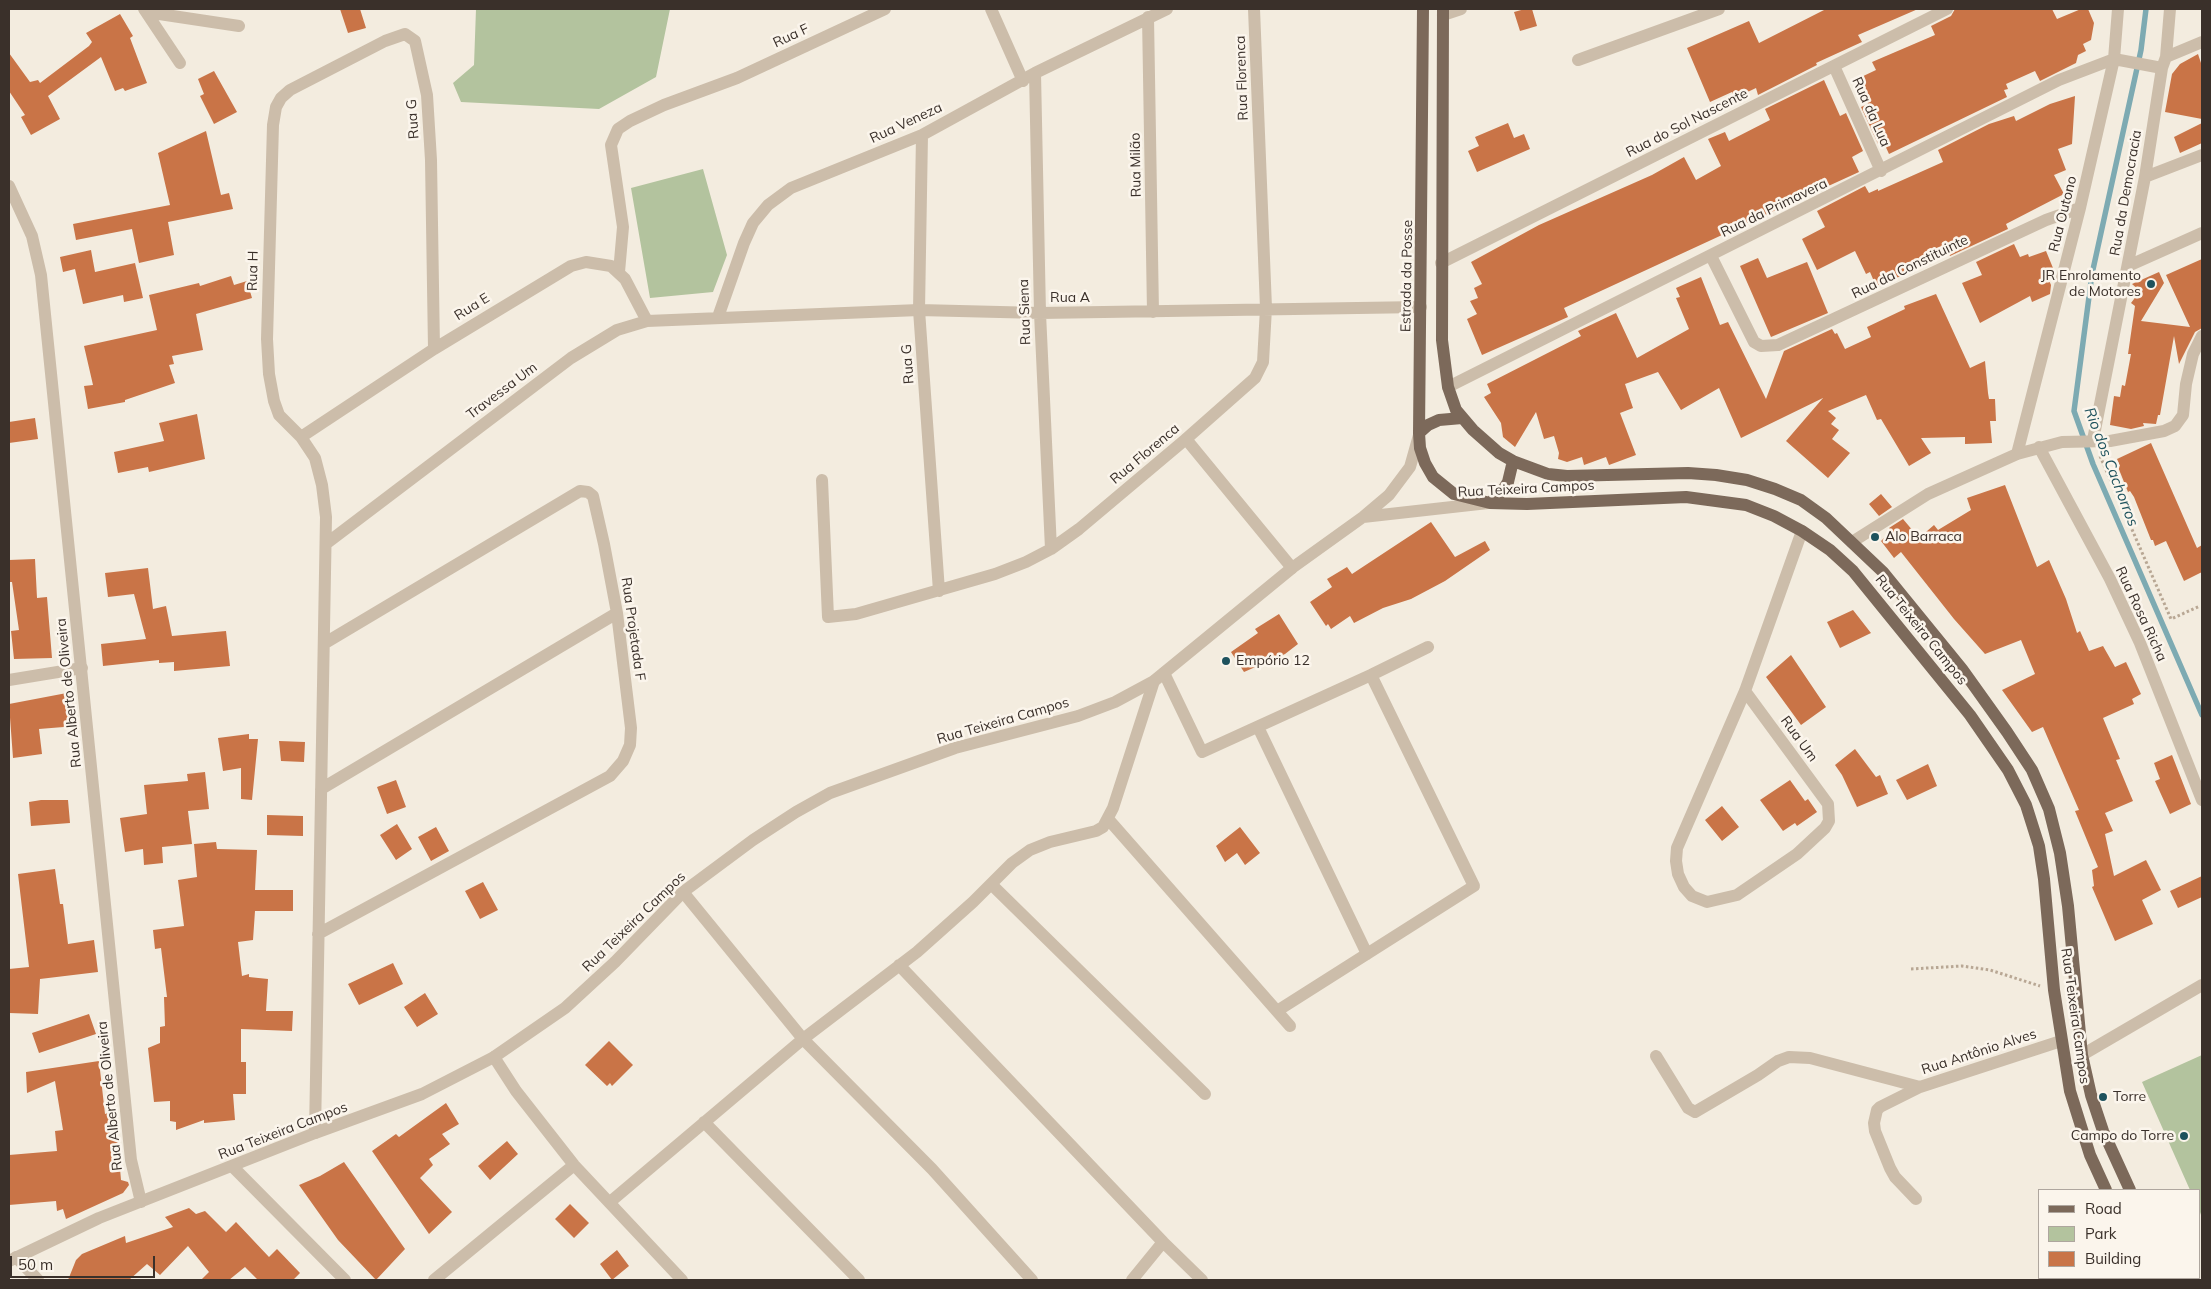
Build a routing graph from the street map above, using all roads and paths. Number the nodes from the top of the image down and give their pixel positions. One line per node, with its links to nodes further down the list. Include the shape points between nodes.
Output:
1 (885, 9): 34 (street, Rua F, via 737,78 664,105 618,130 611,145 622,227)
2 (991, 9): 22 (street)
3 (1166, 9): 13 (street, Rua Veneza)
4 (1254, 9): 36 (street, Rua Florenca)
5 (1423, 9): 35 (main road, Estrada da Posse)
6 (1460, 9): 12 (street)
7 (1719, 9): 16 (street)
8 (1947, 9): 20 (street, Rua do Sol Nascente)
9 (2118, 9): 17 (street, Rua Outono)
10 (2170, 9): 19 (street, Rua da Democracia)
11 (145, 10): 14 (street); 18 (street)
12 (1443, 12): 32 (main road)
13 (1148, 17): 21 (street, Rua Veneza); 38 (street, Rua Milão)
14 (239, 26)
15 (2202, 42): 19 (street)
16 (1578, 60)
17 (2118, 60): 19 (street); 26 (street, Rua da Primavera, via 2059,80); 29 (street, Rua Outono)
18 (180, 63)
19 (2159, 64): 27 (street, Rua da Democracia)
20 (1834, 66): 26 (street, Rua da Lua); 32 (street, Rua do Sol Nascente)
21 (1036, 73): 22 (street, Rua Veneza); 39 (street, Rua Siena)
22 (1022, 81): 24 (street, Rua Veneza)
23 (281, 98): 43 (street, Rua G, via 290,90 385,40 406,34 415,41 427,95 431,160); 47 (street, Rua H, via 273,125 270,167 267,339 274,401 279,415)
24 (922, 134): 37 (street, Rua G); 40 (street, Rua Veneza, via 791,188 768,205 744,242)
25 (2202, 156): 27 (street)
26 (1881, 172): 31 (street, Rua da Primavera)
27 (2145, 177): 33 (street, Rua da Democracia)
28 (9, 186): 66 (street, Rua Alberto de Oliveira, via 32,236 41,275)
29 (2080, 208): 31 (street, Rua da Constituinte, via 1988,246 1784,344 1761,346 1754,342); 51 (street, Rua Outono)
30 (2202, 233): 33 (street)
31 (1710, 256): 44 (street, Rua da Primavera)
32 (1441, 263): 44 (main road, via 1442,340)
33 (2128, 266): 49 (street, Rua da Democracia)
34 (619, 272): 41 (street); 43 (street, Rua E, via 600,263 571,266)
35 (1421, 306): 36 (street, Rua A); 46 (main road, Estrada da Posse)
36 (1266, 308): 38 (street, Rua A); 48 (street, Rua Florenca, via 1263,362 1254,378)
37 (919, 310): 39 (street, Rua A); 40 (street, Rua A); 61 (street, Rua G)
38 (1153, 312): 39 (street, Rua A)
39 (1040, 313): 59 (street, Rua Siena)
40 (718, 317): 41 (street, Travessa Um)
41 (647, 321): 58 (street, Travessa Um, via 617,330 577,354)
42 (2202, 336): 49 (street, via 2193,354 2184,411 2175,426 2110,441)
43 (434, 350): 47 (street, Rua E)
44 (1448, 387): 45 (main road)
45 (1462, 418): 46 (main road, via 1440,420); 52 (main road, Rua Teixeira Campos, via 1486,443)
46 (1419, 433): 54 (main road, Estrada da Posse, via 1425,463 1443,487 1466,498); 55 (street, Rua Teixeira Campos, via 1410,467 1389,495)
47 (301, 437): 58 (street, Rua H, via 315,458 322,485)
48 (1186, 439): 59 (street, Rua Florenca); 60 (street)
49 (2089, 440): 50 (street); 62 (path, via 2171,618)
50 (2039, 447): 51 (street); 73 (street, Rua Rosa Richa, via 2106,571 2140,643)
51 (2017, 454): 57 (street, via 1928,494)
52 (1513, 461): 54 (main road, via 1508,482); 57 (main road, Rua Teixeira Campos, via 1548,474 1567,476 1688,473 1747,480 1801,500)
53 (822, 480): 61 (street, Rua Florenca, via 828,617 856,614)
54 (1490, 503): 55 (street, Rua Teixeira Campos); 56 (main road, Rua Teixeira Campos, via 1686,496 1746,505)
55 (1363, 517): 60 (street, Rua Teixeira Campos)
56 (1802, 531): 70 (street); 82 (main road, Rua Teixeira Campos, via 1853,571 1970,715 2008,770 2026,805 2039,846)
57 (1852, 542): 87 (main road, Rua Teixeira Campos, via 1882,572 1962,669 2032,770 2046,801 2060,853 2068,906)
58 (327, 543): 64 (street, Rua H)
59 (1051, 549): 61 (street, Rua Florenca, via 995,574)
60 (1292, 568): 68 (street, Rua Teixeira Campos)
61 (939, 591)
62 (2200, 606)
63 (617, 612): 64 (street, Rua Projetada F, via 596,505 593,496 580,490); 72 (street); 77 (street, Rua Projetada F, via 631,728 630,745 623,761 610,776)
64 (325, 643): 72 (street, Rua H)
65 (1428, 647): 67 (street)
66 (82, 668): 69 (street); 99 (street, Rua Alberto de Oliveira, via 131,1160)
67 (1372, 675): 71 (street); 78 (street, via 1474,886)
68 (1159, 677): 71 (street, via 1202,752); 74 (street); 76 (street, Rua Teixeira Campos, via 1114,702 1078,716 955,748 830,793 753,840)
69 (9, 680)
70 (1745, 691): 70 (street, Rua Um, via 1677,848 1677,868 1684,887 1692,896 1707,902 1737,896 1797,854 1825,828 1830,812 1828,804)
71 (1258, 727): 78 (street)
72 (321, 789): 77 (street, Rua H)
73 (2202, 800)
74 (1109, 820): 75 (street, via 1096,831 1030,850); 83 (street)
75 (991, 884): 79 (street); 91 (street)
76 (683, 892): 85 (street); 89 (street, Rua Teixeira Campos, via 565,1008)
77 (318, 934): 93 (street, Rua H)
78 (1367, 954): 83 (street)
79 (899, 966): 85 (street); 101 (street)
80 (1911, 969): 82 (path, via 1962,966 1990,970)
81 (2202, 985): 87 (street)
82 (2054, 990): 86 (main road, Rua Teixeira Campos)
83 (1277, 1011): 84 (street)
84 (1290, 1026)
85 (803, 1039): 92 (street); 108 (street, via 932,1169)
86 (2061, 1041): 90 (street, Rua Antônio Alves); 96 (main road, Rua Teixeira Campos, via 2070,1091 2090,1155)
87 (2082, 1055): 97 (main road, Rua Teixeira Campos, via 2103,1131)
88 (1656, 1056): 90 (street, Rua Antônio Alves, via 1688,1108 1696,1112 1778,1061 1799,1056)
89 (494, 1057): 93 (street, Rua Teixeira Campos, via 422,1094); 94 (street, via 516,1091)
90 (1920, 1087): 98 (street, via 1880,1107 1874,1123 1890,1168)
91 (1205, 1094)
92 (704, 1122): 100 (street); 107 (street)
93 (315, 1133): 95 (street, Rua Teixeira Campos)
94 (574, 1165): 100 (street); 105 (street)
95 (232, 1167): 99 (street, Rua Teixeira Campos); 104 (street)
96 (2106, 1189)
97 (2130, 1189)
98 (1916, 1200)
99 (141, 1202): 102 (street, Rua Teixeira Campos, via 68,1231)
100 (610, 1202): 106 (street)
101 (1163, 1242): 109 (street); 110 (street)
102 (12, 1259): 103 (street)
103 (38, 1280)
104 (345, 1280)
105 (434, 1280)
106 (682, 1280)
107 (859, 1280)
108 (1032, 1280)
109 (1132, 1280)
110 (1202, 1280)

